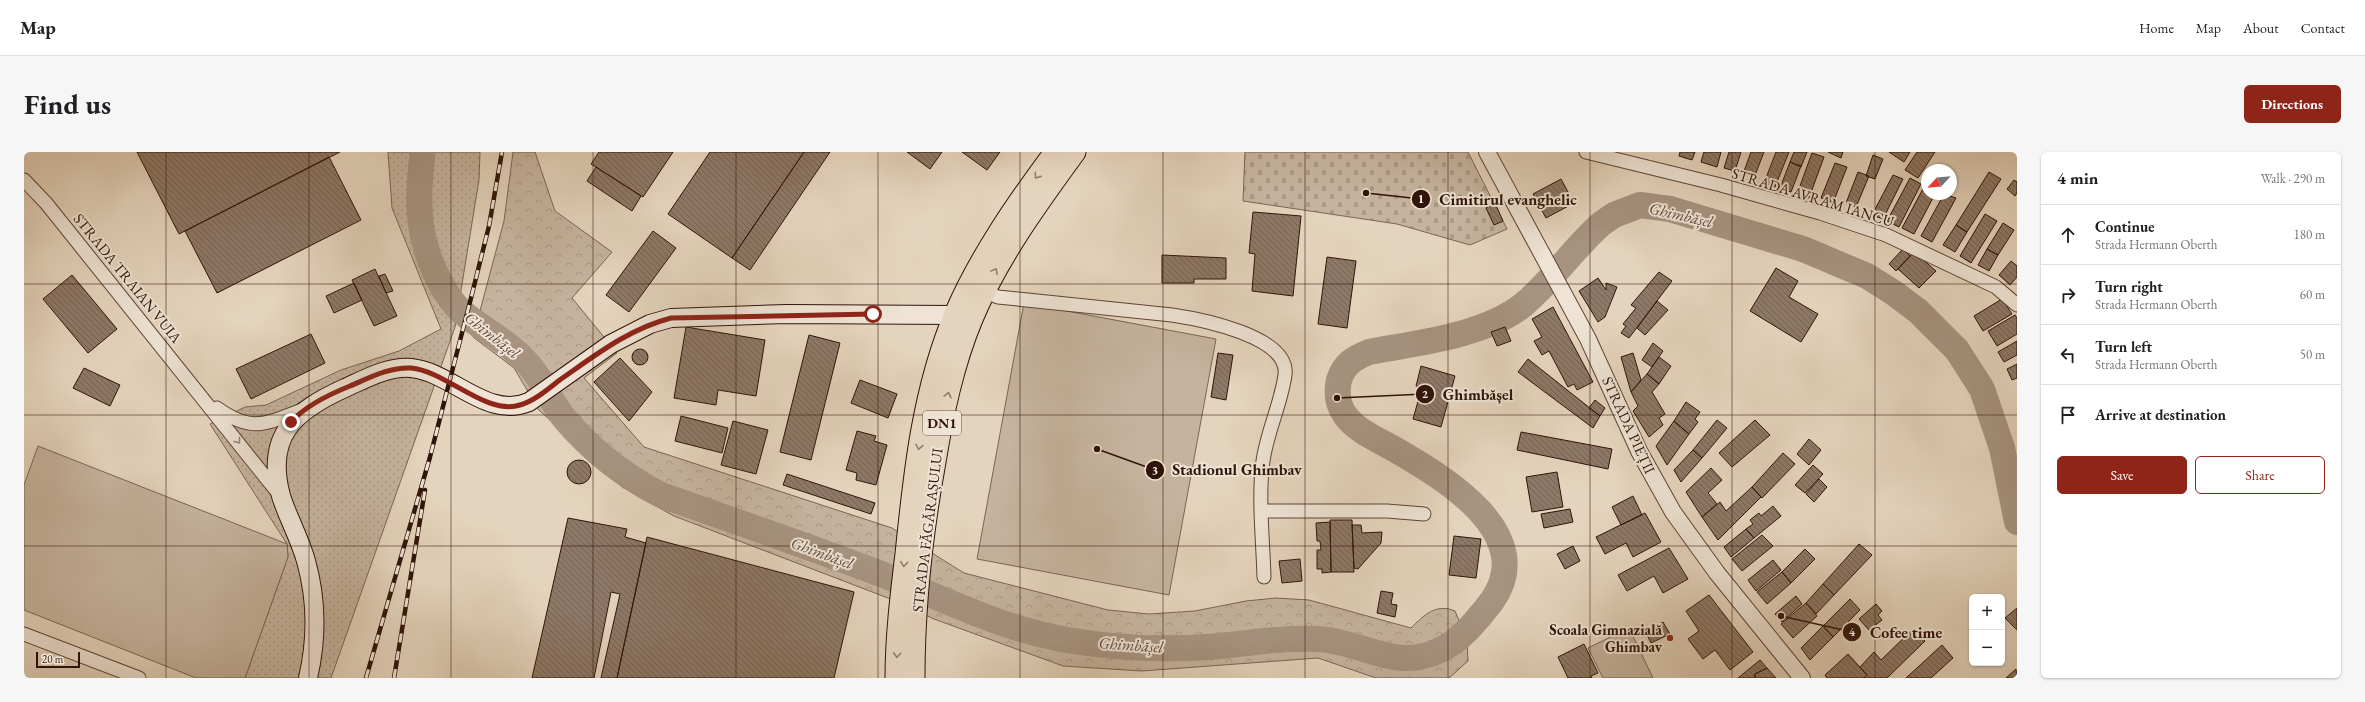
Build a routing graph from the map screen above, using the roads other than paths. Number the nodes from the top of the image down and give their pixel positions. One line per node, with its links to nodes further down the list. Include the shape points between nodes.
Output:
1 (1055, 152): 8 (highway, STRADA FĂGĂRAȘULUI / DN1, one-way to 8, via 1000,231 980,264)
2 (1075, 152): 6 (highway, STRADA FĂGĂRAȘULUI / DN1, one-way to 2, via 1033,211)
3 (1487, 152): 22 (street, STRADA PIEȚII, via 1567,299 1604,371 1639,451 1673,512 1717,573)
4 (1586, 152): 7 (street, STRADA AVRAM IANCU, via 1820,213 1886,235 1996,287)
5 (24, 180): 9 (street, STRADA TRAIAN VUIA, via 46,203)
6 (985, 292): 12 (street, via 998,296 1200,319 1229,327 1270,348 1280,358 1285,374 1263,460); 14 (highway, STRADA FĂGĂRAȘULUI / DN1, one-way to 6, via 950,381)
7 (2017, 305)
8 (955, 315): 10 (main road, via 786,314 671,318 630,333 520,406 500,406 426,372 411,368 396,369 344,388); 14 (highway, STRADA FĂGĂRAȘULUI / DN1, one-way to 14, via 934,378 923,424)
9 (206, 400): 10 (street, STRADA TRAIAN VUIA, via 232,418 252,425 273,421); 11 (street, STRADA TRAIAN VUIA, one-way to 11)
10 (304, 409): 11 (main road, via 287,426 278,452 277,473)
11 (282, 497): 19 (main road, via 300,541 311,579 315,624)
12 (1263, 511): 13 (street, via 1387,511); 15 (street)
13 (1424, 514)
14 (916, 528): 16 (highway, STRADA FĂGĂRAȘULUI / DN1)
15 (1264, 577)
16 (907, 632): 20 (highway, STRADA FĂGĂRAȘULUI / DN1, one-way to 20); 21 (highway, STRADA FĂGĂRAȘULUI / DN1)
17 (24, 634): 18 (street)
18 (139, 678)
19 (308, 678)
20 (896, 678)
21 (914, 678)
22 (1802, 678)

